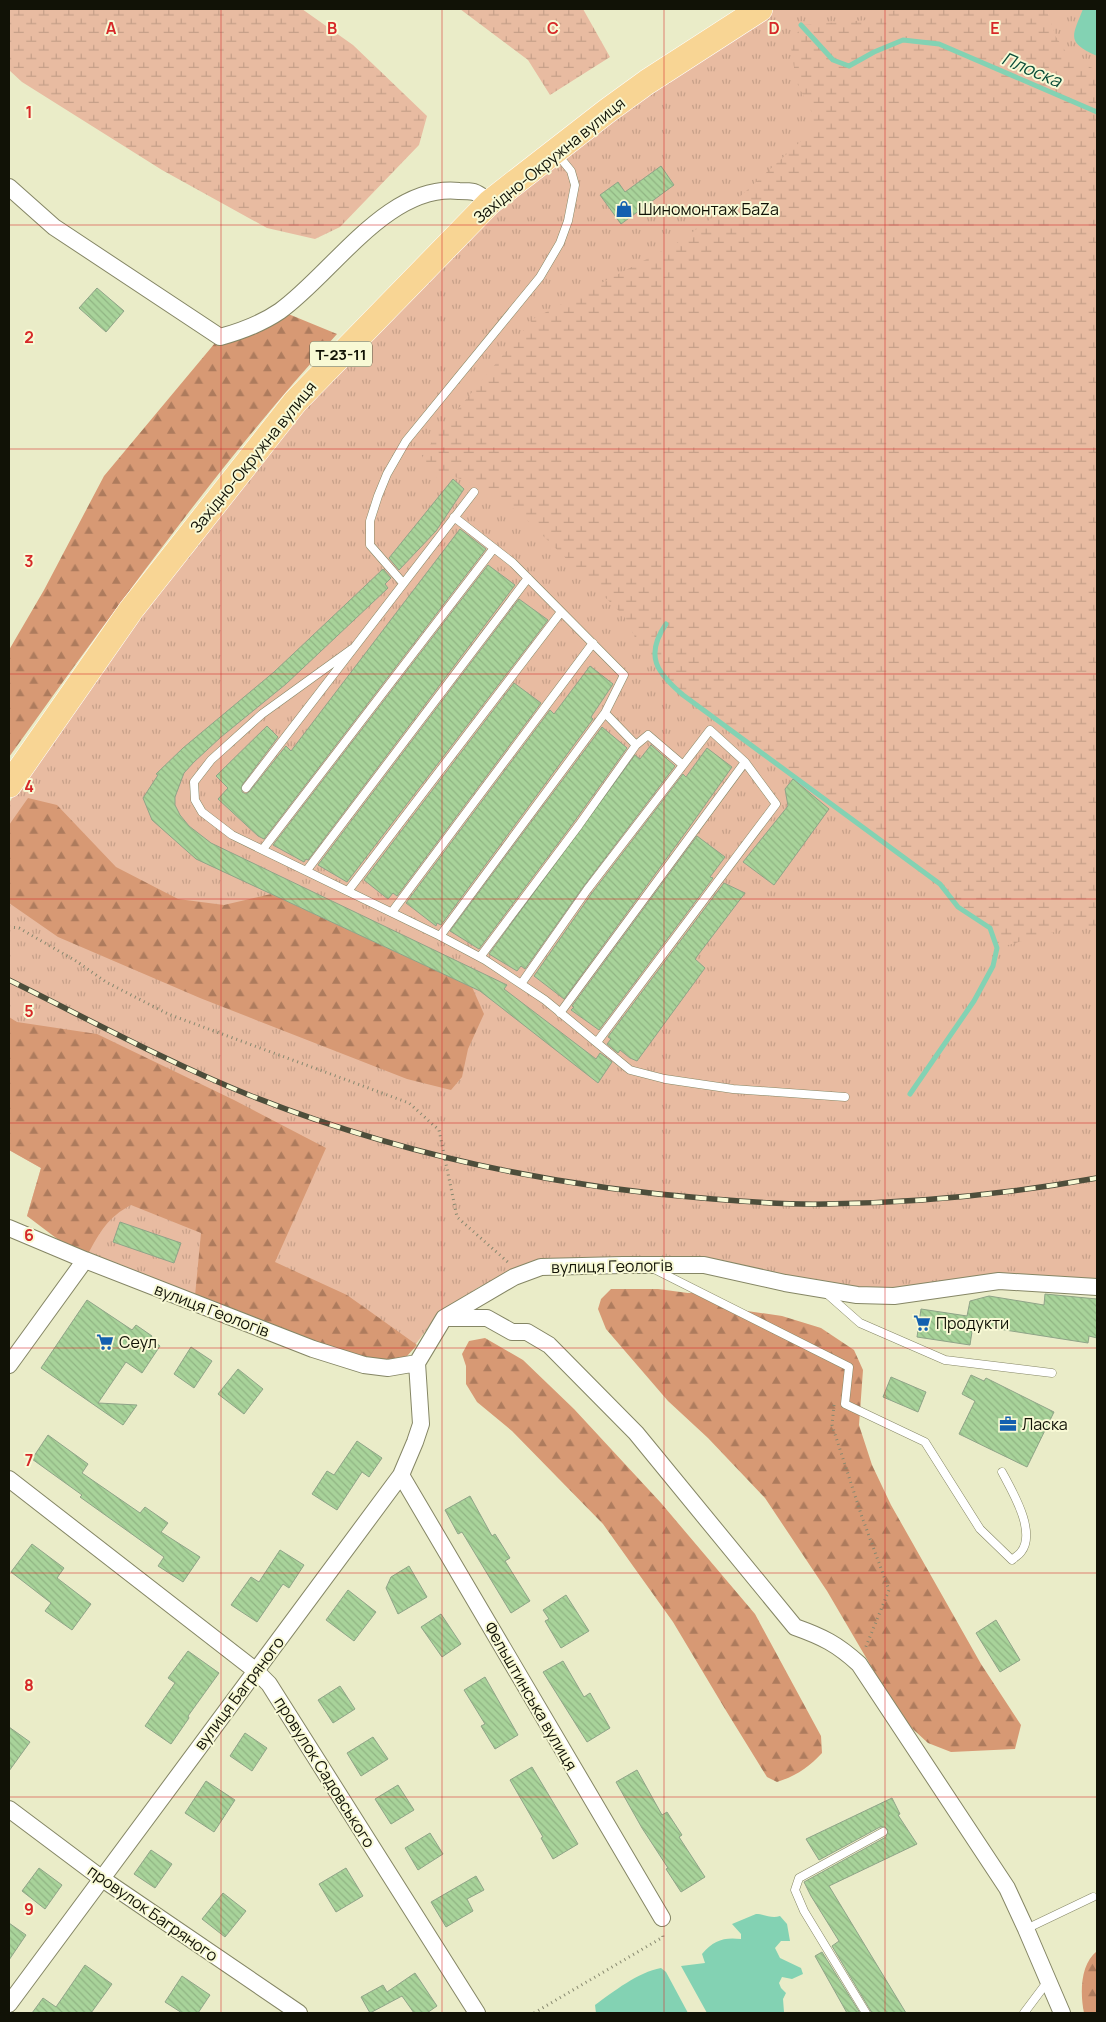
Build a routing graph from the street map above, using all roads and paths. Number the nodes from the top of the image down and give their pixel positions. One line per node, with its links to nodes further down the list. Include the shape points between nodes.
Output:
1 (760, 9): 2 (main road, Західно-Окружна вулиця / Т-23-11, via 647,82)
2 (555, 151): 4 (main road, Західно-Окружна вулиця / Т-23-11); 9 (lane, via 571,171 575,185 560,243 540,277 406,441 378,496 370,521 370,545)
3 (9, 187): 4 (street, via 54,227 220,337 257,326 281,310 382,218 411,198 455,190 474,192)
4 (490, 202): 17 (main road, Західно-Окружна вулиця / Т-23-11, via 295,402 131,610)
5 (474, 492): 6 (lane)
6 (454, 517): 7 (lane); 9 (lane)
7 (494, 548): 8 (lane); 19 (lane)
8 (528, 578): 10 (lane); 20 (lane)
9 (403, 583): 12 (lane)
10 (562, 612): 11 (lane); 21 (lane)
11 (593, 643): 13 (lane, via 624,675); 22 (lane)
12 (352, 649): 18 (lane); 19 (lane, via 262,714 211,760 194,782 195,800 202,812 232,835)
13 (605, 713): 14 (lane); 24 (lane)
14 (636, 745): 16 (lane, via 648,735); 25 (lane)
15 (745, 762): 16 (lane, via 710,730); 27 (lane); 28 (lane, via 776,804)
16 (683, 765): 26 (lane, via 587,890)
17 (9, 785)
18 (246, 788)
19 (263, 849): 20 (lane)
20 (307, 870): 21 (lane)
21 (348, 891): 22 (lane)
22 (392, 912): 24 (lane)
23 (9, 927): 33 (path, via 19,928 106,982 168,1014 409,1103 439,1130 457,1217)
24 (440, 936): 25 (lane)
25 (480, 957): 26 (lane)
26 (521, 984): 27 (lane)
27 (560, 1012): 28 (lane)
28 (597, 1042): 29 (lane, via 630,1070 665,1079 734,1089)
29 (845, 1098)
30 (9, 1228): 31 (street, вулиця Геологів)
31 (85, 1260): 37 (street, вулиця Геологів, via 313,1349 364,1365 388,1368); 38 (street)
32 (646, 1265): 33 (street, вулиця Геологів, via 541,1267); 35 (street, вулиця Геологів, via 704,1265); 40 (lane, via 849,1367)
33 (521, 1274): 36 (street, вулиця Геологів)
34 (1097, 1287): 35 (street, вулиця Геологів, via 999,1281 894,1296)
35 (820, 1289): 39 (lane, via 860,1323 946,1360)
36 (444, 1318): 37 (street); 44 (street, via 487,1318 512,1332 527,1332 549,1345 636,1433 794,1627 822,1636)
37 (418, 1363): 42 (street, вулиця Багряного, via 421,1424)
38 (9, 1365)
39 (1052, 1373)
40 (847, 1384): 41 (lane, via 845,1404 925,1442 980,1529 1012,1560 1022,1551 1026,1536 1020,1506); 44 (path, via 834,1400 832,1425 889,1590)
41 (1002, 1472)
42 (401, 1475): 45 (street, вулиця Багряного); 50 (street, Фельштинська вулиця)
43 (9, 1479): 45 (street, провулок Садовського)
44 (860, 1664): 51 (street, via 1007,1888)
45 (256, 1670): 48 (street, вулиця Багряного); 55 (street, провулок Садовського, via 269,1684)
46 (9, 1809): 48 (street, провулок Багряного)
47 (883, 1832): 57 (lane, via 798,1878 795,1890 804,1911)
48 (101, 1878): 53 (street, вулиця Багряного); 54 (street, провулок Багряного)
49 (1093, 1897): 51 (lane)
50 (662, 1918): 56 (path, via 663,1936)
51 (1026, 1929): 52 (street)
52 (1048, 1981): 58 (lane); 59 (street)
53 (9, 2004)
54 (299, 2013)
55 (477, 2013)
56 (534, 2013)
57 (866, 2013)
58 (1024, 2013)
59 (1062, 2013)

